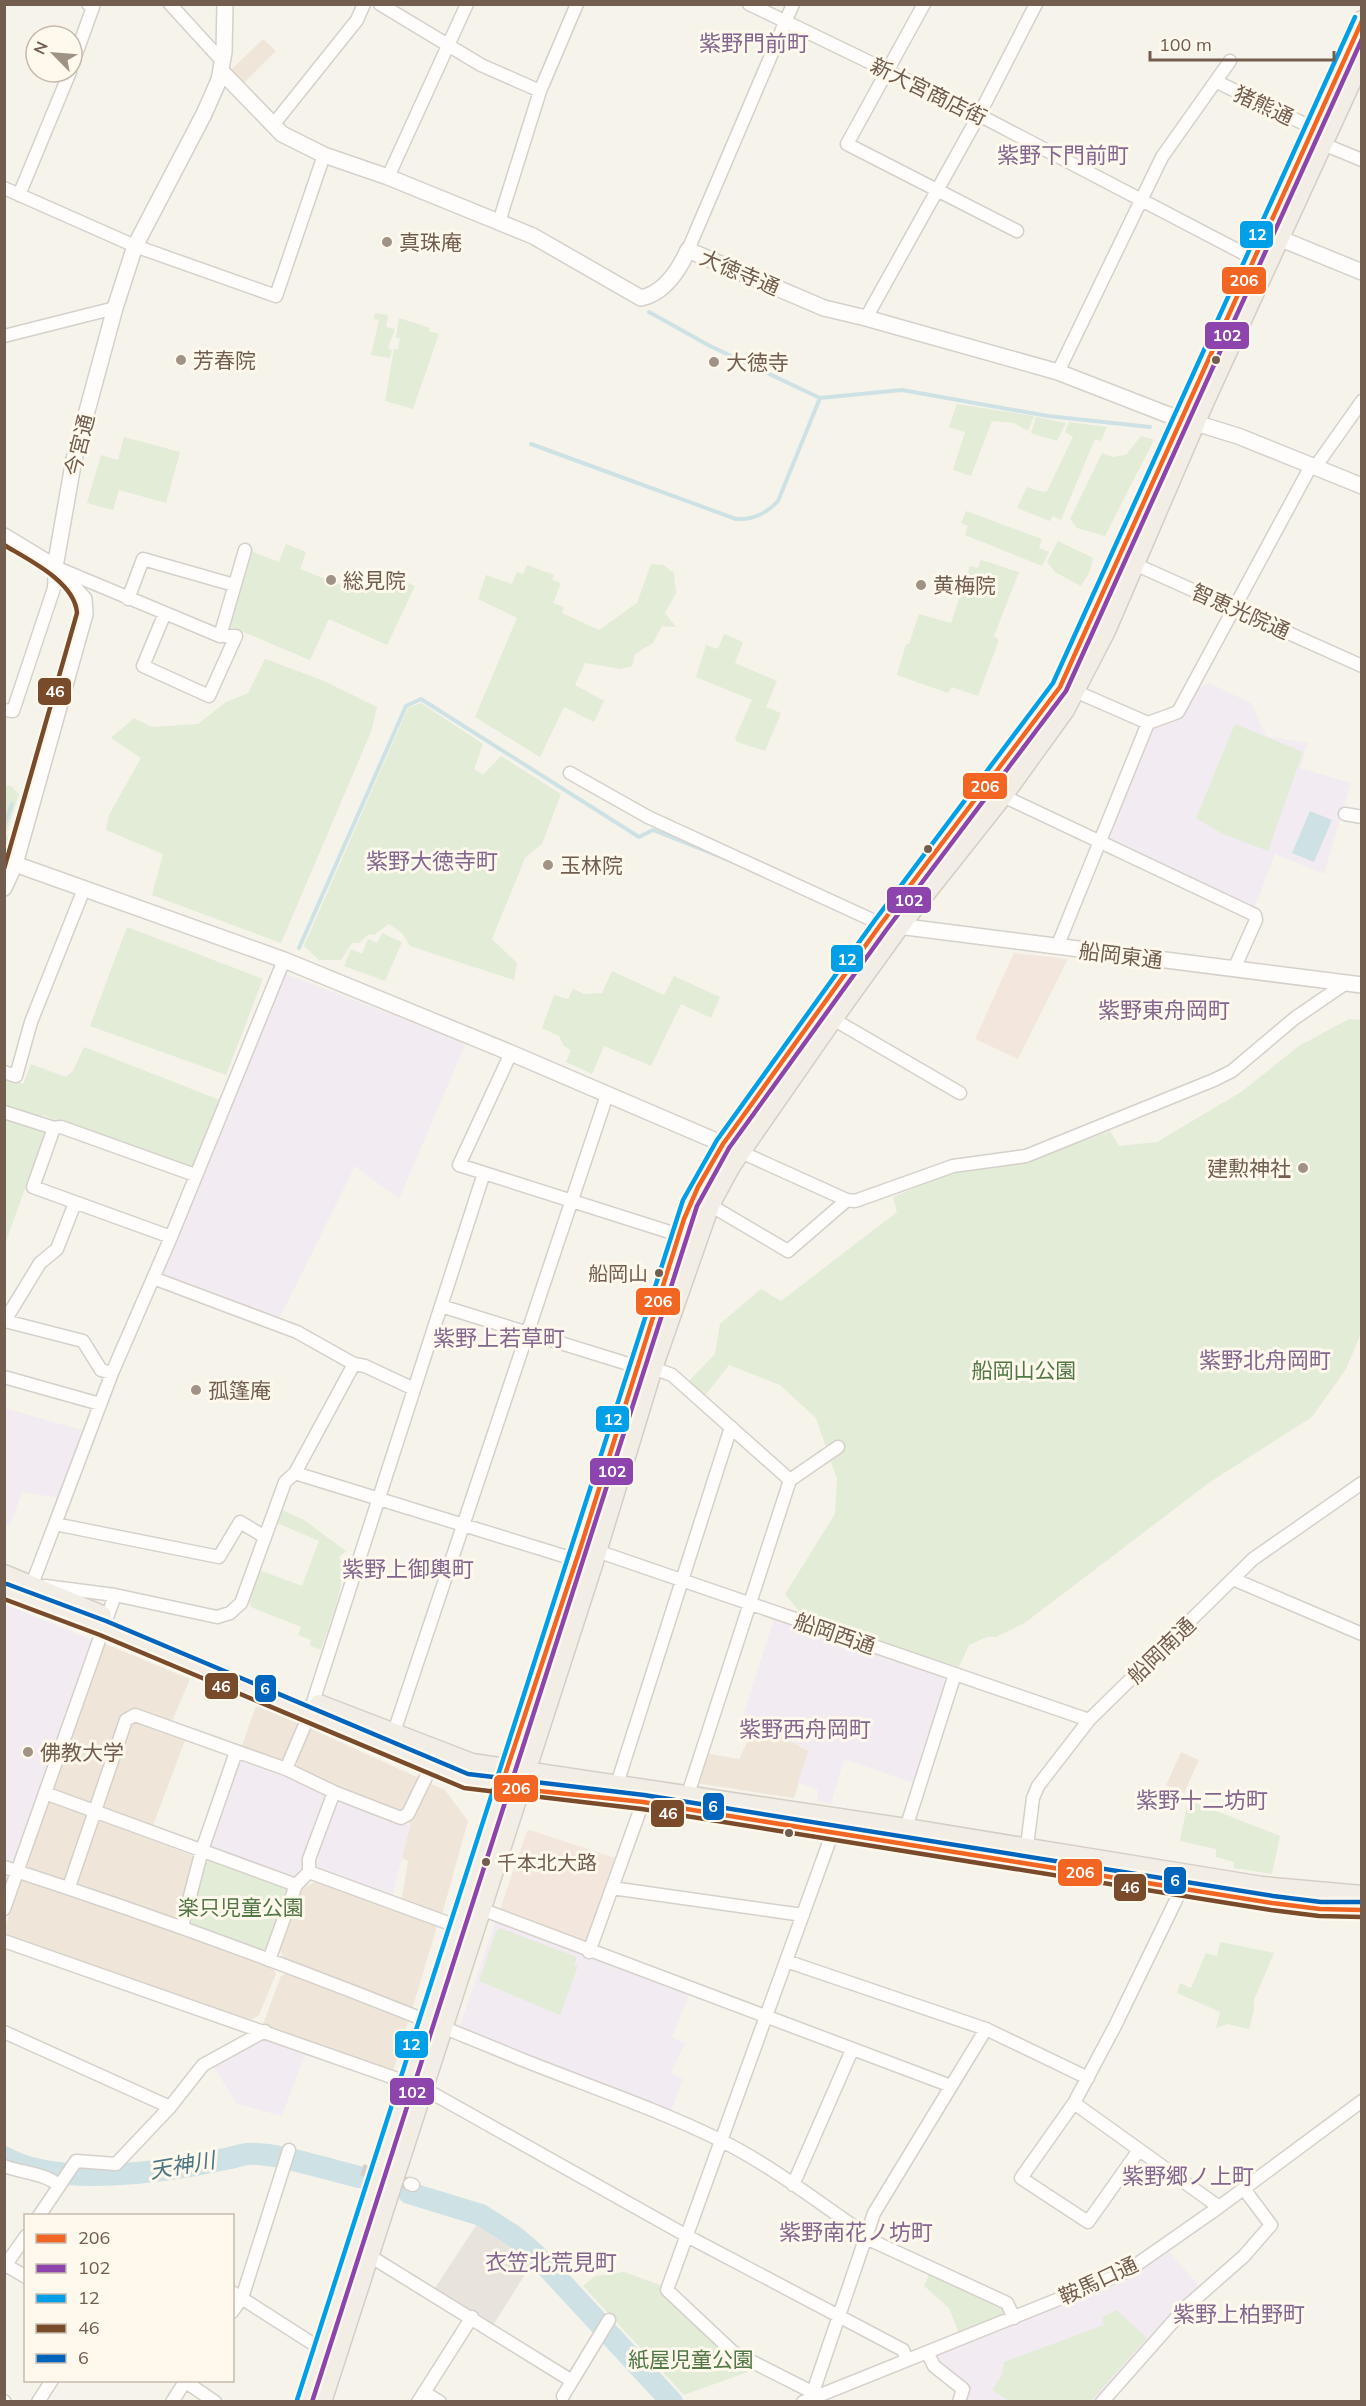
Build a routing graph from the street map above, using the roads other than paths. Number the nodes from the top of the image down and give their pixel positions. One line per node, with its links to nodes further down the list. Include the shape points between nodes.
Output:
1 (88, 4): 14 (street, via 93,7)
2 (170, 4): 18 (street, 大徳寺通)
3 (225, 4): 18 (street, 今宮通)
4 (364, 4): 24 (street, via 357,20)
5 (380, 4): 15 (street)
6 (467, 4): 15 (street)
7 (577, 4): 22 (street)
8 (749, 4): 13 (street, 新大宮商店街)
9 (793, 4): 13 (street)
10 (924, 4): 19 (street)
11 (1036, 4): 23 (street)
12 (1362, 20): 25 (main road)
13 (786, 22): 19 (street, 新大宮商店街); 38 (street)
14 (84, 32)
15 (449, 44): 22 (street, via 481,65); 29 (street)
16 (1362, 59): 26 (main road)
17 (1230, 61): 20 (street)
18 (222, 67): 24 (street, 大徳寺通); 37 (street, 今宮通, via 204,114)
19 (888, 71): 23 (street, 新大宮商店街); 31 (street, via 847,144)
20 (1217, 82): 25 (street, 猪熊通); 33 (street, via 1185,121)
21 (65, 84): 32 (street)
22 (540, 91): 34 (street)
23 (979, 115): 31 (street); 33 (street, 新大宮商店街)
24 (273, 125): 27 (street, 大徳寺通, via 282,134)
25 (1311, 127): 36 (main road)
26 (1323, 144): 28 (street); 36 (main road)
27 (324, 155): 29 (street, 大徳寺通); 37 (street, via 276,296)
28 (1362, 160)
29 (388, 177): 34 (street, 大徳寺通)
30 (4, 188): 32 (street)
31 (938, 191): 35 (street); 42 (street)
32 (19, 195): 37 (street)
33 (1141, 199): 39 (street, 新大宮商店街); 44 (street)
34 (499, 222): 38 (street, 大徳寺通, via 533,236 641,298 649,296 679,271)
35 (1017, 231)
36 (1272, 235): 39 (main road); 40 (street)
37 (135, 246): 41 (street, 今宮通)
38 (688, 250): 42 (street, 大徳寺通, via 824,308)
39 (1260, 262): 46 (main road)
40 (1362, 272)
41 (114, 308): 43 (street); 52 (street, 今宮通, via 74,459)
42 (866, 318): 44 (street, 大徳寺通)
43 (4, 336)
44 (1058, 372): 46 (street, 大徳寺通)
45 (1362, 401): 47 (street)
46 (1189, 421): 47 (street, 大徳寺通); 51 (main road)
47 (1314, 465): 48 (street, 大徳寺通); 55 (street)
48 (1362, 486)
49 (4, 536): 52 (street)
50 (245, 550): 53 (street)
51 (1127, 561): 55 (street, 智恵光院通); 59 (main road); 70 (main road, via 1060,687 953,832)
52 (56, 567): 54 (street); 60 (street, via 54,588 13,711); 67 (street, via 84,599 85,614)
53 (234, 585): 54 (street, via 142,559); 57 (street)
54 (128, 599): 56 (street)
55 (1235, 608): 58 (street, 智恵光院通); 61 (street, via 1178,712)
56 (165, 613): 57 (street); 57 (street, via 143,666 209,696 236,636)
57 (220, 636)
58 (1362, 666)
59 (1077, 692): 61 (street); 63 (main road)
60 (4, 710)
61 (1148, 723): 66 (street)
62 (570, 773): 70 (street, via 648,817)
63 (1003, 796): 66 (street); 70 (main road)
64 (1345, 814): 65 (street)
65 (1362, 817)
66 (1099, 840): 71 (street); 73 (street, via 1255,915 1256,921)
67 (15, 864): 68 (street); 69 (street)
68 (4, 888)
69 (84, 889): 72 (street); 77 (street, via 32,1022 16,1076)
70 (891, 925): 71 (street, 船岡東通); 75 (main road); 82 (main road)
71 (1057, 947): 73 (street, 船岡東通)
72 (284, 960): 76 (street); 85 (street)
73 (1234, 969): 74 (street, 船岡東通)
74 (1354, 984): 86 (street, via 1295,1018 1232,1071 1214,1080 1026,1156 953,1166 855,1201)
75 (833, 1019): 78 (street); 83 (main road)
76 (511, 1053): 79 (street); 84 (street, via 459,1165)
77 (4, 1072)
78 (960, 1093)
79 (607, 1095): 82 (street); 87 (street)
80 (4, 1112): 81 (street)
81 (54, 1128): 85 (street, via 61,1127); 88 (street, via 33,1187)
82 (723, 1144): 83 (street); 90 (main road, via 698,1186)
83 (740, 1152): 86 (street); 89 (main road)
84 (484, 1173): 87 (street); 93 (street)
85 (195, 1175): 91 (street)
86 (847, 1200): 89 (street, via 788,1251)
87 (572, 1201): 90 (street); 95 (street)
88 (75, 1203): 91 (street); 94 (street, via 57,1249 40,1263)
89 (710, 1205): 97 (main road)
90 (679, 1235): 97 (main road)
91 (171, 1237): 92 (street)
92 (153, 1278): 96 (street, via 297,1332); 98 (street)
93 (441, 1306): 95 (street); 100 (street)
94 (5, 1322): 98 (street, via 83,1341 101,1370)
95 (528, 1333): 97 (street); 109 (street)
96 (354, 1364): 100 (street); 104 (street)
97 (646, 1368): 102 (street, via 672,1375); 111 (main road)
98 (112, 1373): 101 (street)
99 (4, 1377): 101 (street)
100 (414, 1389): 107 (street)
101 (100, 1404): 108 (street)
102 (731, 1427): 105 (street); 114 (street)
103 (838, 1447): 105 (street)
104 (295, 1473): 107 (street, 船岡西通); 110 (street, via 285,1482)
105 (790, 1480): 118 (street)
106 (1362, 1483): 113 (street, 船岡南通, via 1253,1559)
107 (379, 1500): 109 (street, 船岡西通); 122 (street)
108 (55, 1524): 110 (street, via 219,1557 240,1522); 116 (street)
109 (463, 1526): 111 (street, 船岡西通); 124 (street)
110 (265, 1537): 117 (street, via 241,1603 230,1613 217,1617)
111 (587, 1555): 114 (street, 船岡西通); 128 (main road); 129 (main road)
112 (4, 1574): 116 (main road)
113 (1233, 1579): 120 (street); 123 (street, 船岡南通)
114 (682, 1580): 118 (street, 船岡西通); 130 (street)
115 (4, 1591): 116 (main road)
116 (29, 1592): 117 (street); 119 (main road)
117 (115, 1595): 119 (street)
118 (750, 1603): 121 (street, 船岡西通); 134 (street)
119 (105, 1623): 122 (main road); 133 (street)
120 (1362, 1634)
121 (955, 1674): 123 (street, 船岡西通); 138 (street)
122 (311, 1707): 124 (main road); 126 (main road); 127 (street)
123 (1089, 1720): 140 (street, 船岡南通, via 1038,1786)
124 (393, 1735): 129 (main road)
125 (236, 1752): 127 (street); 136 (street, via 135,1715 126,1720); 139 (street)
126 (431, 1767): 129 (main road, via 466,1781); 132 (street, via 405,1818)
127 (286, 1769): 132 (street)
128 (526, 1772): 129 (main road); 130 (main road); 131 (main road)
129 (504, 1778): 131 (main road); 154 (main road)
130 (617, 1784): 134 (main road)
131 (520, 1789): 135 (main road); 150 (main road)
132 (334, 1792): 143 (street, via 309,1859)
133 (45, 1793): 136 (street); 142 (street)
134 (688, 1794): 137 (main road)
135 (643, 1802): 137 (main road); 147 (street)
136 (95, 1811): 139 (street); 146 (street)
137 (831, 1825): 138 (main road); 140 (main road); 152 (street)
138 (906, 1828): 140 (main road)
139 (202, 1850): 145 (street); 153 (street)
140 (1025, 1855): 144 (main road)
141 (4, 1867): 142 (street)
142 (18, 1871): 146 (street); 149 (street)
143 (309, 1872): 145 (street); 154 (street)
144 (1181, 1881): 148 (main road); 151 (main road, via 1320,1909); 165 (street, via 1143,1971)
145 (296, 1885): 157 (street)
146 (69, 1887): 153 (street)
147 (612, 1888): 152 (street); 156 (street)
148 (1362, 1895)
149 (4, 1909)
150 (481, 1909): 156 (street); 160 (main road)
151 (1362, 1910)
152 (803, 1915): 158 (street)
153 (182, 1927): 157 (street)
154 (459, 1927): 160 (main road)
155 (4, 1941): 162 (street)
156 (589, 1952): 159 (street)
157 (269, 1960): 160 (street)
158 (786, 1961): 159 (street); 161 (street)
159 (766, 2018): 164 (street); 171 (street)
160 (434, 2023): 166 (main road); 171 (street)
161 (986, 2029): 165 (street); 167 (street)
162 (265, 2031): 166 (street); 170 (street, via 203,2065)
163 (4, 2032): 170 (street)
164 (852, 2050): 167 (street); 176 (street)
165 (1088, 2078): 169 (street)
166 (415, 2084): 180 (street); 183 (main road)
167 (951, 2086): 181 (street, via 874,2212)
168 (1362, 2101): 177 (street, 鞍馬口通)
169 (1074, 2103): 172 (street); 172 (street, via 1022,2178 1088,2222)
170 (170, 2107): 175 (street, via 116,2164 76,2162)
171 (721, 2141): 176 (street); 180 (street)
172 (1139, 2150): 178 (street)
173 (286, 2157): 186 (street)
174 (4, 2166): 175 (street)
175 (62, 2181): 179 (street)
176 (793, 2185): 181 (street)
177 (1244, 2189): 178 (street, 鞍馬口通); 208 (street, via 1271,2225 1244,2256 1185,2308)
178 (1220, 2207): 189 (street, 鞍馬口通, via 1126,2272)
179 (40, 2214)
180 (687, 2236): 188 (street); 200 (street, via 667,2290 733,2352)
181 (866, 2237): 188 (street); 189 (street, via 1007,2303)
182 (24, 2239): 184 (street)
183 (361, 2252): 187 (street); 191 (main road); 205 (main road)
184 (5, 2265): 185 (street)
185 (24, 2276)
186 (237, 2295): 191 (street)
187 (472, 2317): 194 (street); 199 (street)
188 (839, 2318): 193 (street, via 903,2350); 200 (street)
189 (1014, 2318): 192 (street, 鞍馬口通)
190 (606, 2326): 194 (street)
191 (321, 2349): 204 (main road)
192 (927, 2352): 193 (street, 鞍馬口通); 207 (street, via 934,2366 963,2389)
193 (906, 2358): 200 (street, 鞍馬口通)
194 (572, 2381): 198 (street)
195 (51, 2382): 201 (street)
196 (184, 2382): 202 (street)
197 (186, 2382): 203 (street)
198 (563, 2396)
199 (421, 2397): 206 (street)
200 (809, 2397)
201 (38, 2402)
202 (172, 2402)
203 (215, 2402)
204 (304, 2402)
205 (322, 2402)
206 (440, 2402)
207 (959, 2402)
208 (1102, 2402)

